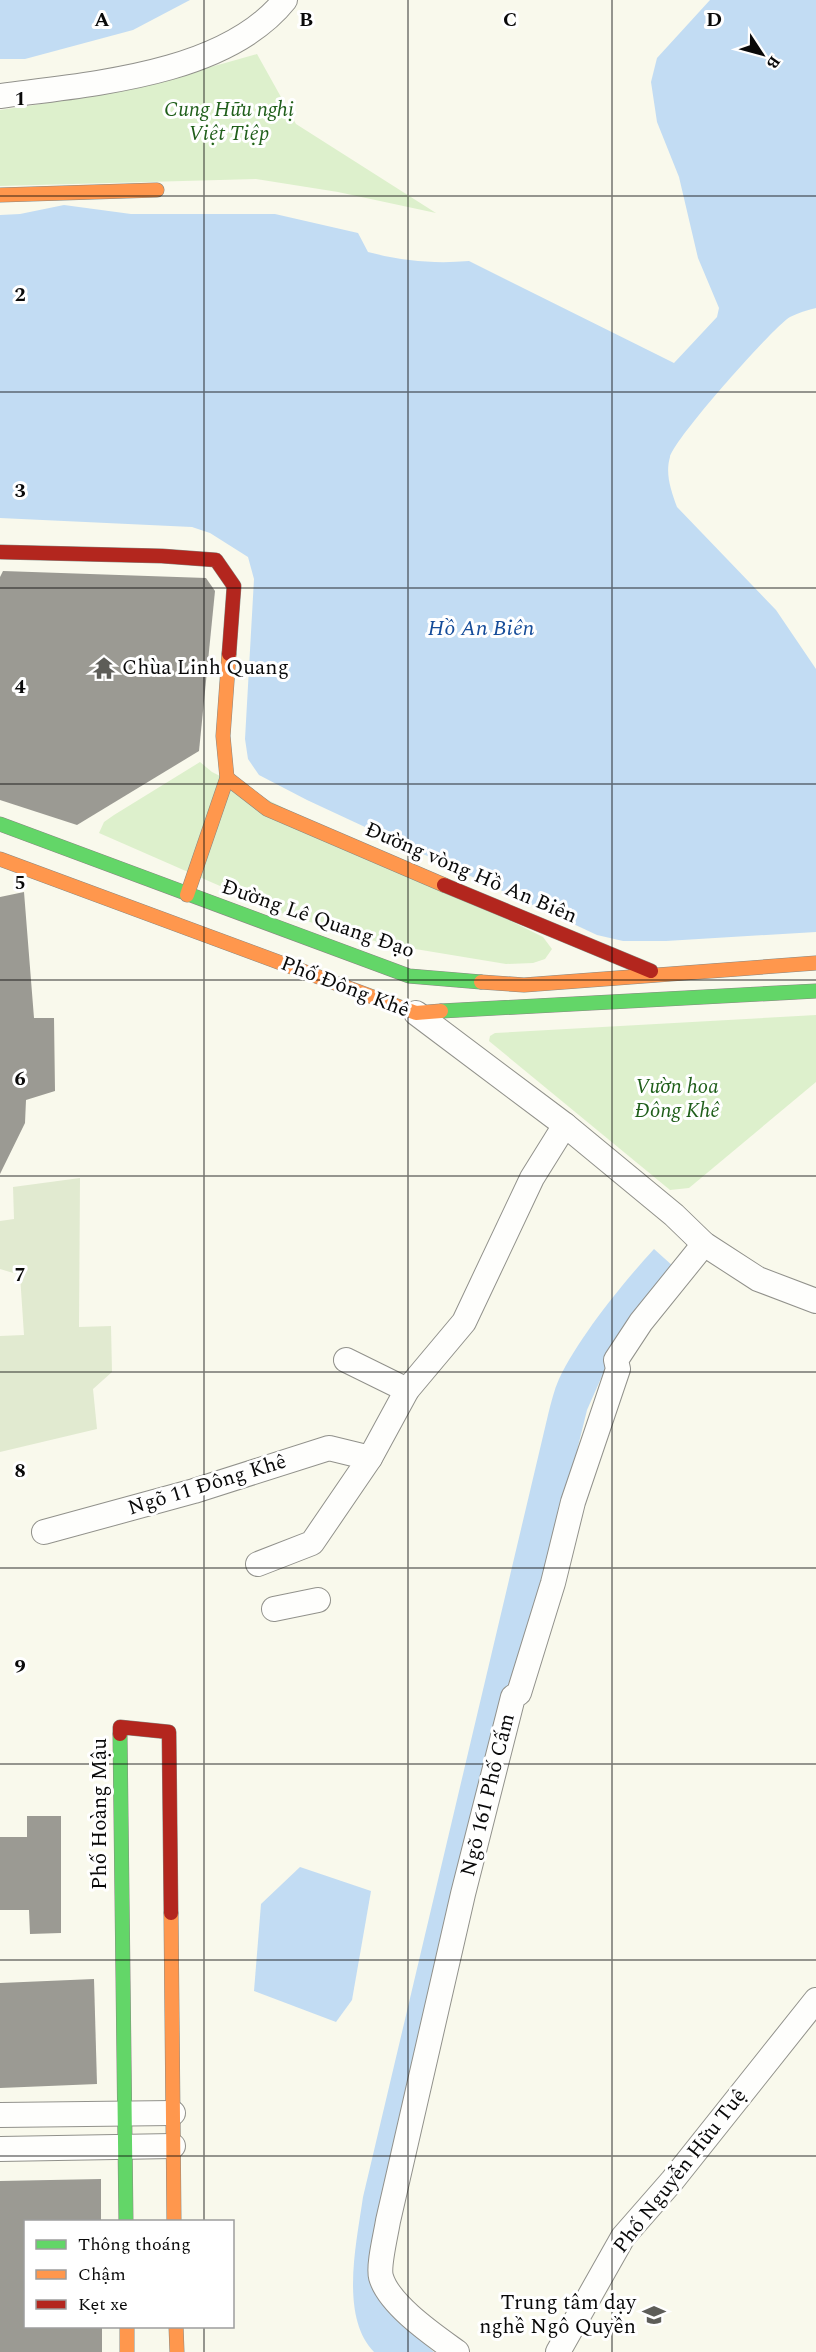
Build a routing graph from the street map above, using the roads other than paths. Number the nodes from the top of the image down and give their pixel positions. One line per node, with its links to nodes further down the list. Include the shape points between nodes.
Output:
1 (285, 0): 2 (street, via 239,40 186,63 85,85)
2 (0, 96)
3 (157, 190): 4 (street)
4 (0, 195)
5 (0, 552): 6 (street, via 163,553 216,560 234,586 223,736)
6 (227, 778): 9 (street); 11 (street, Đường vòng Hồ An Biên, via 267,809)
7 (0, 824): 8 (street, Đường Lê Quang Đạo)
8 (6, 850): 9 (street, Đường Lê Quang Đạo); 15 (street, Phố Đông Khê)
9 (188, 895): 12 (street, Đường Lê Quang Đạo)
10 (816, 963): 11 (street, Đường Lê Quang Đạo)
11 (659, 974): 12 (street, Đường Lê Quang Đạo, via 524,984); 14 (street, Đường vòng Hồ An Biên)
12 (409, 976): 15 (street)
13 (816, 992): 14 (street)
14 (705, 995): 15 (street)
15 (416, 1013): 16 (street, Phố Đông Khê)
16 (565, 1125): 17 (street, Phố Đông Khê); 20 (street, via 532,1178 464,1322)
17 (704, 1244): 18 (street, Phố Đông Khê, via 758,1279); 41 (street, Ngõ 161 Phố Cấm, via 604,1371 536,1620 511,1690 513,1696 388,2221 380,2276 394,2299 427,2331)
18 (816, 1301)
19 (346, 1360): 20 (street)
20 (407, 1389): 21 (street)
21 (370, 1458): 22 (street, Ngõ 11 Đông Khê, via 329,1448 194,1491); 23 (street, via 312,1543)
22 (44, 1532)
23 (258, 1564)
24 (318, 1600): 25 (street)
25 (274, 1609)
26 (142, 1947): 27 (street)
27 (122, 1948): 29 (street, Phố Hoàng Mậu); 30 (street, Phố Hoàng Mậu, via 120,1728 169,1732 166,1946)
28 (816, 2000): 42 (street, Phố Nguyễn Hữu Tuệ, via 623,2237)
29 (124, 2114): 30 (street); 31 (street); 33 (street, Phố Hoàng Mậu)
30 (173, 2114): 32 (street, Phố Hoàng Mậu)
31 (0, 2115)
32 (173, 2146): 33 (street); 36 (street, Phố Hoàng Mậu)
33 (125, 2147): 34 (street); 35 (street, Phố Hoàng Mậu)
34 (0, 2149)
35 (126, 2220)
36 (174, 2220)
37 (127, 2328): 39 (street)
38 (176, 2328): 40 (street)
39 (127, 2352)
40 (177, 2352)
41 (457, 2352)
42 (558, 2352)

